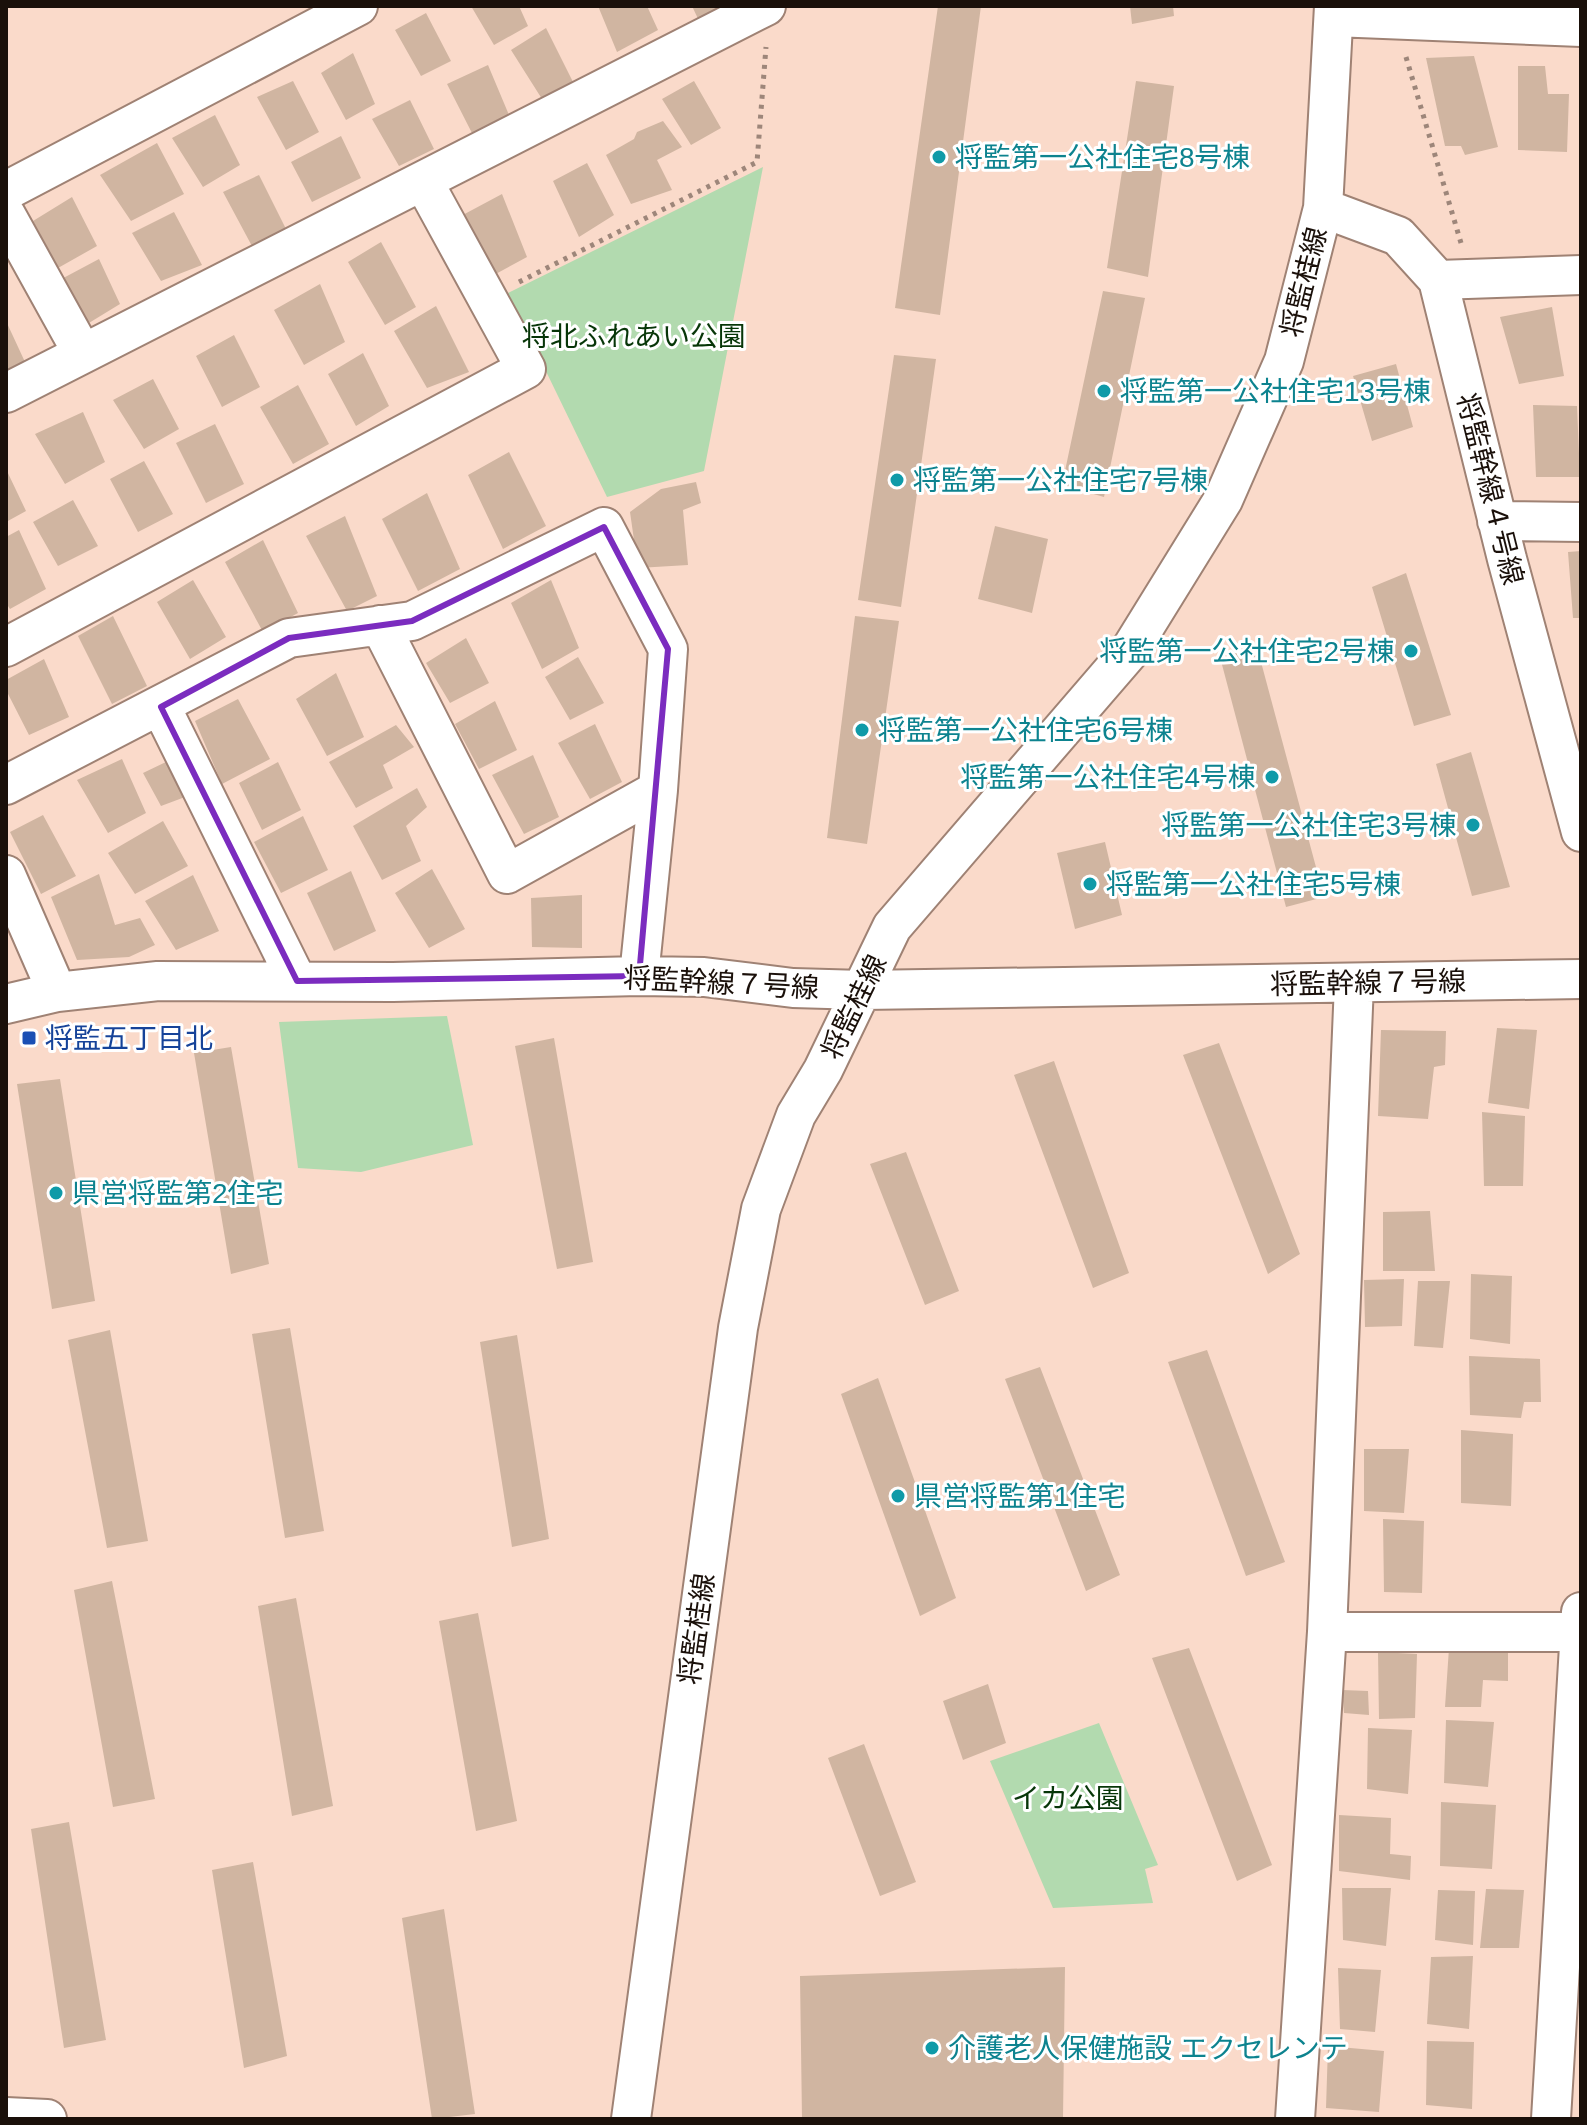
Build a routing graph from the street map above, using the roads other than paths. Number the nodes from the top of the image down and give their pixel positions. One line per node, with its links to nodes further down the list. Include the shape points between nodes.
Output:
1 (358, 6): 6 (street)
2 (1334, 12): 4 (street, via 1395,20); 7 (street, 将監桂線)
3 (766, 22): 5 (street)
4 (1581, 27)
5 (423, 181): 11 (street); 16 (street, via 526,369)
6 (6, 191)
7 (1323, 208): 10 (street, 将監幹線４号線, via 1398,236); 27 (street, 将監桂線, via 1284,361 1223,500 1129,652 892,927)
8 (6, 215): 11 (street)
9 (1581, 275): 10 (street)
10 (1438, 280): 13 (street, 将監幹線４号線)
11 (83, 354): 12 (street)
12 (6, 393)
13 (1497, 521): 14 (street); 18 (street, 将監幹線４号線)
14 (1581, 522)
15 (380, 625): 17 (street, via 289,638); 20 (street, via 507,874); 20 (street, via 412,621 604,527 668,649)
16 (6, 647)
17 (161, 707): 19 (street); 25 (street)
18 (1570, 746): 21 (street, 将監幹線４号線)
19 (6, 785)
20 (658, 790): 23 (street)
21 (1581, 832)
22 (6, 875): 28 (street)
23 (639, 976): 25 (street, 将監幹線７号線); 27 (street, 将監幹線７号線)
24 (1581, 979): 26 (street, 将監幹線７号線)
25 (297, 981): 28 (street, 将監幹線７号線, via 158,981)
26 (1354, 984): 27 (street, 将監幹線７号線); 31 (street)
27 (863, 990): 35 (street, 将監桂線, via 796,1115 761,1209 738,1328)
28 (57, 992): 29 (street, 将監幹線７号線)
29 (6, 1004)
30 (1581, 1612): 32 (street)
31 (1327, 1632): 32 (street); 36 (street)
32 (1580, 1632): 37 (street)
33 (6, 2117): 34 (street)
34 (47, 2119)
35 (631, 2119)
36 (1295, 2119)
37 (1551, 2119)

